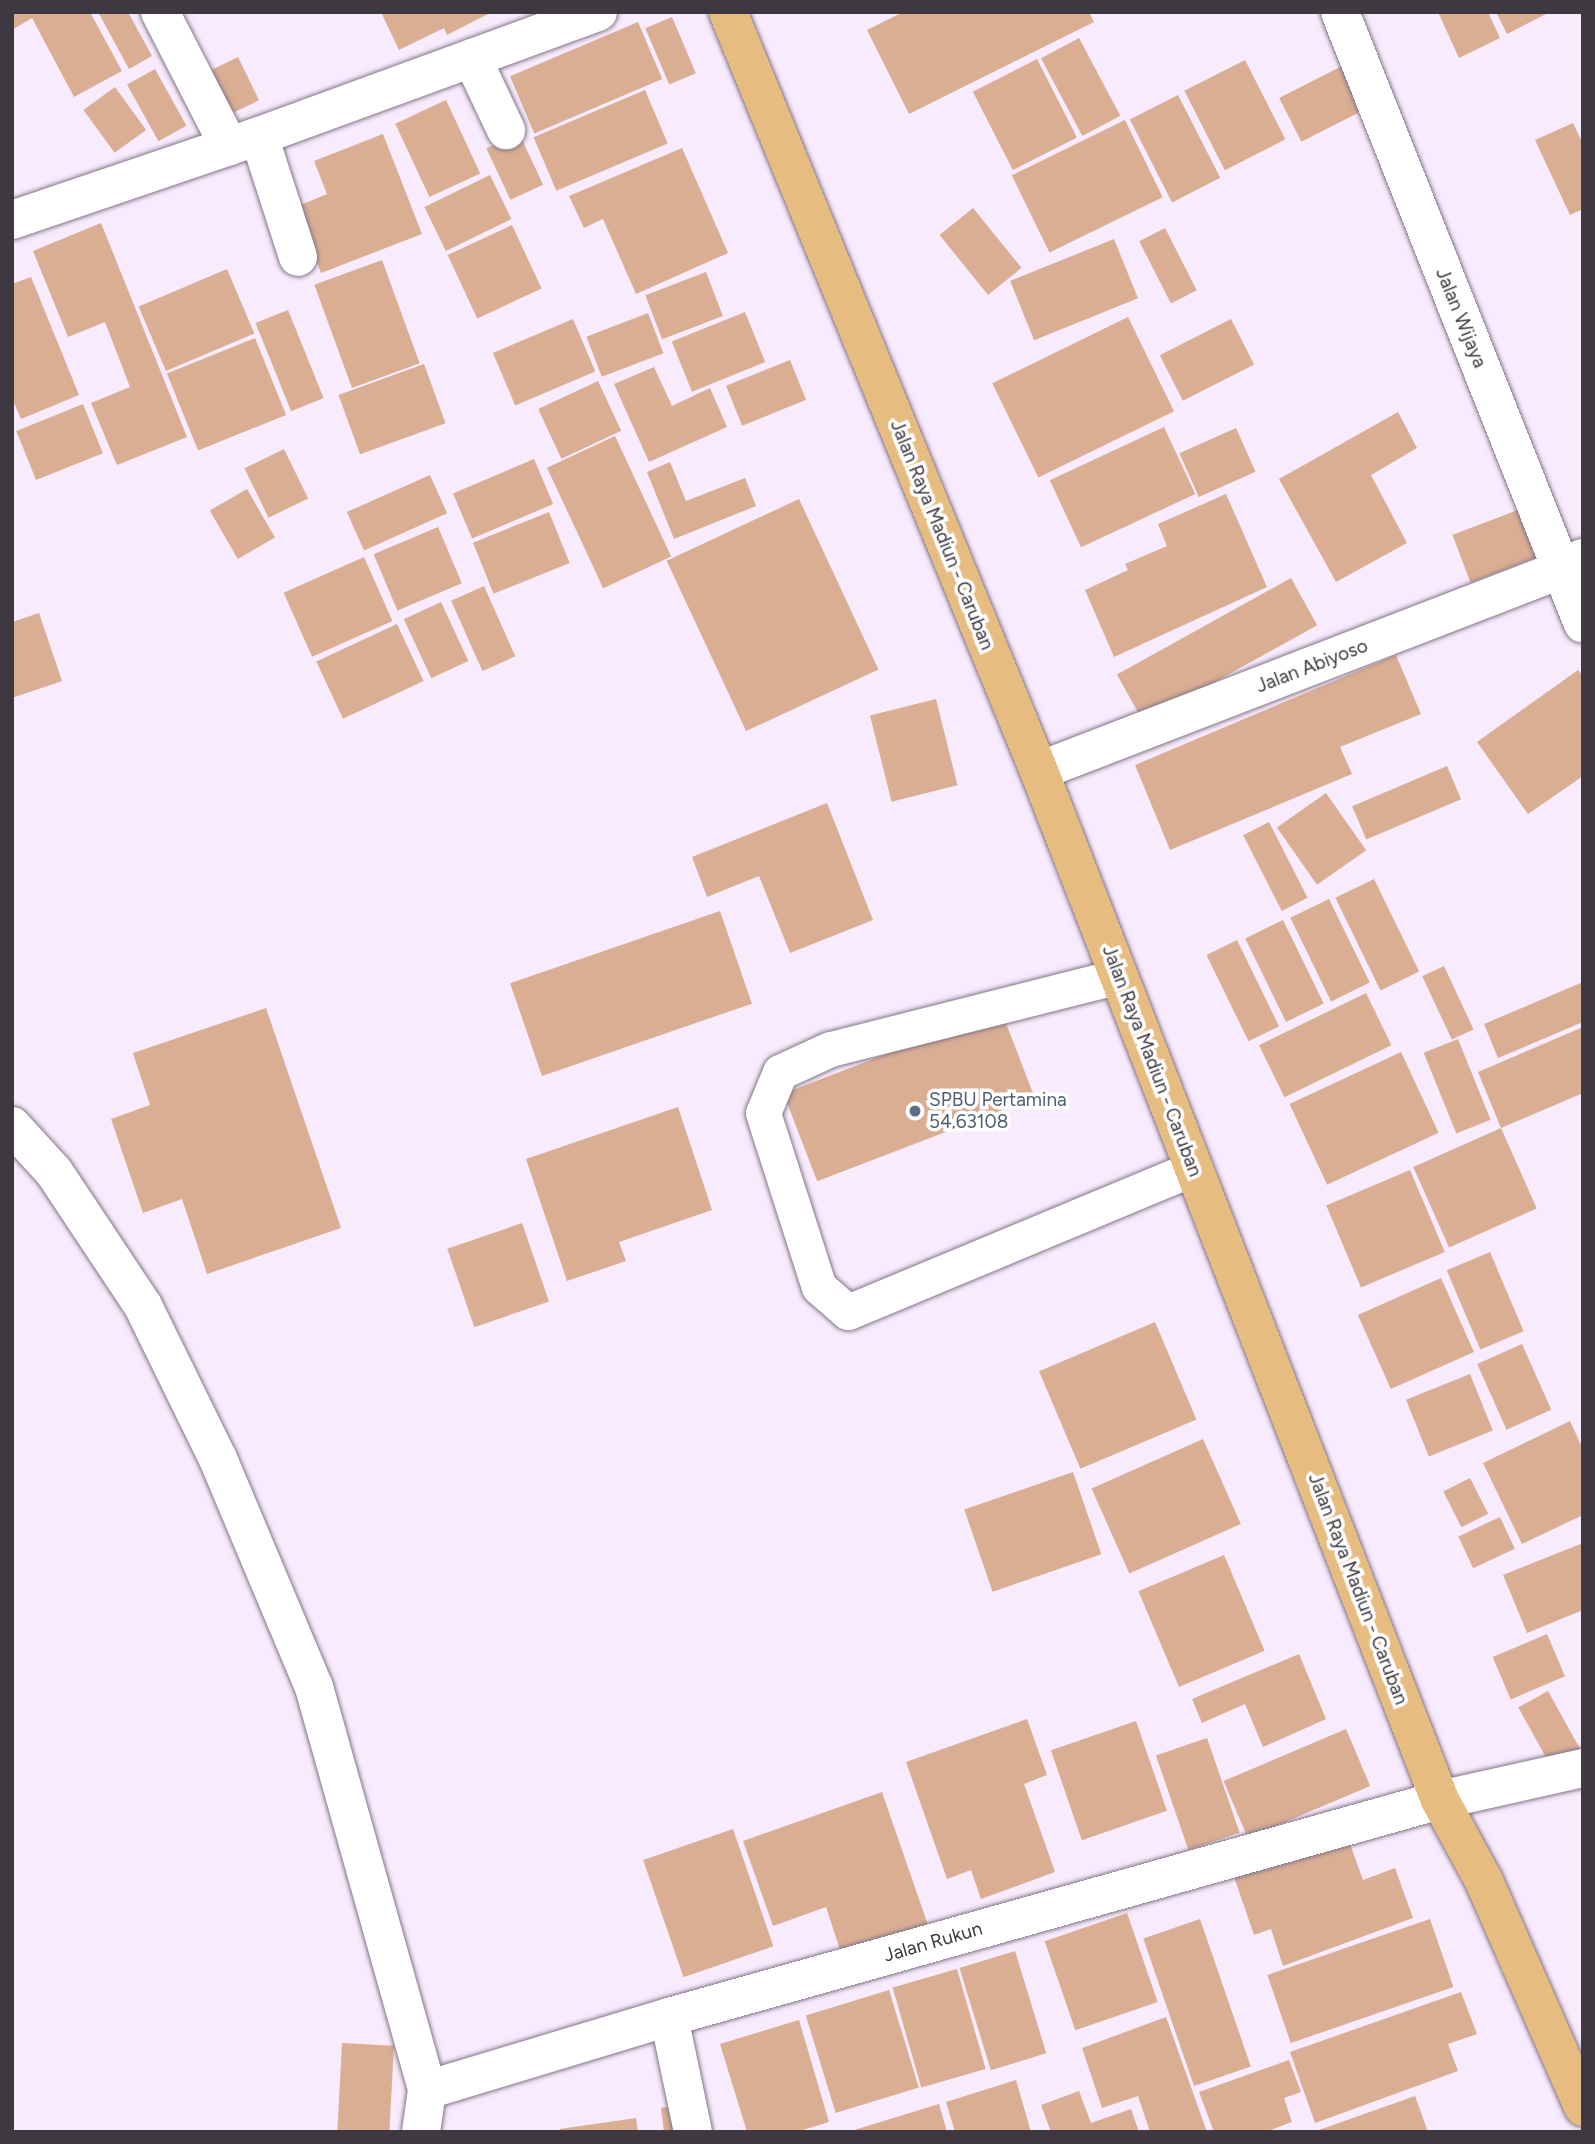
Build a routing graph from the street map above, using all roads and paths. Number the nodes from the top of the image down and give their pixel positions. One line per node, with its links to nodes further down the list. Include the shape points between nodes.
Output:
1 (160, 12): 7 (street)
2 (598, 12): 5 (street)
3 (728, 12): 12 (highway, Jalan Raya Madiun - Caruban)
4 (1340, 12): 10 (street, Jalan Wijaya)
5 (472, 58): 6 (street); 7 (street)
6 (506, 130)
7 (244, 141): 8 (street); 9 (street)
8 (12, 220)
9 (298, 257)
10 (1572, 564): 11 (street, Jalan Wijaya); 12 (street, Jalan Abiyoso)
11 (1583, 624)
12 (1039, 771): 13 (highway, Jalan Raya Madiun - Caruban)
13 (1119, 976): 15 (highway, Jalan Raya Madiun - Caruban); 15 (lane, via 830,1049 780,1072 763,1113 819,1287 848,1312)
14 (12, 1126): 19 (street, via 54,1172 143,1306 218,1459 314,1686)
15 (1194, 1168): 17 (highway, Jalan Raya Madiun - Caruban)
16 (1583, 1768): 17 (street, Jalan Rukun)
17 (1440, 1800): 18 (street, Jalan Rukun); 20 (highway, Jalan Raya Madiun - Caruban, via 1484,1881)
18 (669, 2017): 19 (street, Jalan Rukun); 22 (street)
19 (428, 2090): 21 (street)
20 (1583, 2107)
21 (421, 2132)
22 (693, 2132)

